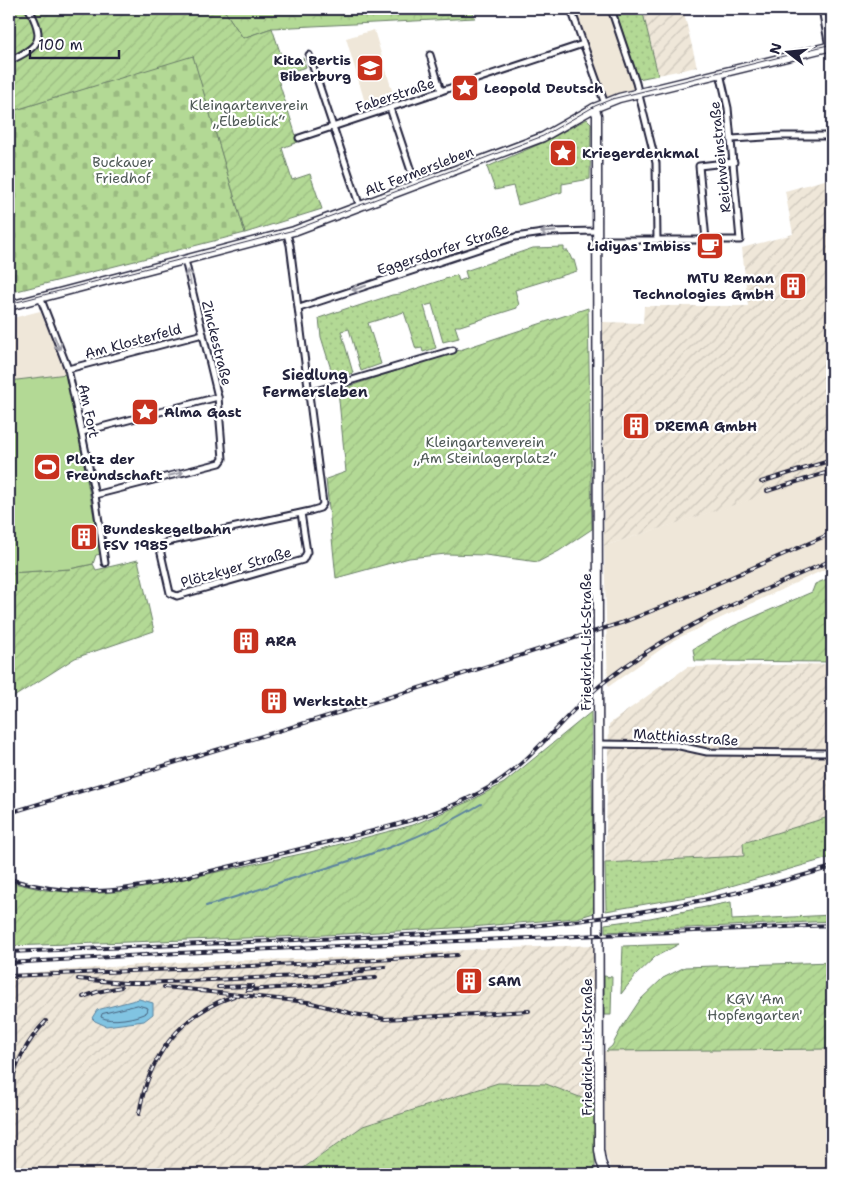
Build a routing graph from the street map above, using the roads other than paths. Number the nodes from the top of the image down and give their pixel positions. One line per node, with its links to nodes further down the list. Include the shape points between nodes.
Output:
1 (29, 9): 9 (street, via 38,26 36,42 30,52)
2 (611, 9): 12 (street)
3 (822, 9): 6 (street)
4 (572, 12): 5 (street)
5 (583, 44): 11 (street, Faberstraße); 13 (street)
6 (831, 46): 10 (street, Alt Fermersleben)
7 (309, 55): 16 (street)
8 (430, 55): 11 (street)
9 (9, 61)
10 (720, 73): 12 (street, Alt Fermersleben); 19 (street, Reichweinstraße)
11 (441, 91): 14 (street, Faberstraße)
12 (639, 93): 13 (street, Alt Fermersleben); 26 (street, via 656,163)
13 (605, 104): 15 (street, Alt Fermersleben)
14 (390, 108): 16 (street, Faberstraße); 21 (street)
15 (594, 108): 21 (street, Alt Fermersleben, via 543,137); 23 (street, Friedrich-List-Straße, via 597,124)
16 (332, 127): 18 (street, Faberstraße); 22 (street)
17 (832, 136): 19 (street)
18 (300, 138)
19 (732, 139): 20 (street, Reichweinstraße)
20 (734, 162): 27 (street, via 699,166); 27 (street, Reichweinstraße, via 740,240)
21 (416, 186): 22 (street, Alt Fermersleben)
22 (360, 207): 24 (street, Alt Fermersleben)
23 (597, 231): 25 (street, Friedrich-List-Straße); 31 (street, Eggersdorfer Straße, one-way to 31, via 515,237)
24 (287, 234): 28 (street, Alt Fermersleben); 31 (street)
25 (597, 240): 26 (street); 41 (street, Friedrich-List-Straße)
26 (657, 240): 27 (street)
27 (706, 240)
28 (185, 260): 29 (street, Alt Fermersleben); 32 (street, Zinckestraße, one-way to 28)
29 (40, 298): 30 (street, Alt Fermersleben); 34 (street, Am Fort, one-way to 34)
30 (9, 306)
31 (299, 308): 35 (street)
32 (203, 334): 34 (street, Am Klosterfeld); 36 (street, Zinckestraße)
33 (453, 350): 35 (street)
34 (68, 369): 37 (street, Am Fort)
35 (309, 393): 39 (street, Plötzkyer Straße, via 323,504 320,508)
36 (218, 397): 37 (street); 38 (street, Zinckestraße, one-way to 36, via 222,461)
37 (82, 432): 38 (street, Am Fort)
38 (95, 495): 40 (street, Am Fort)
39 (301, 513): 39 (street, Plötzkyer Straße, via 162,545 160,549 170,593 177,596 302,560 307,552)
40 (105, 563)
41 (599, 744): 42 (street, Matthiasstraße, via 675,745 706,752); 43 (street, Friedrich-List-Straße, via 599,1142 600,1159)
42 (832, 753)
43 (606, 1174)

